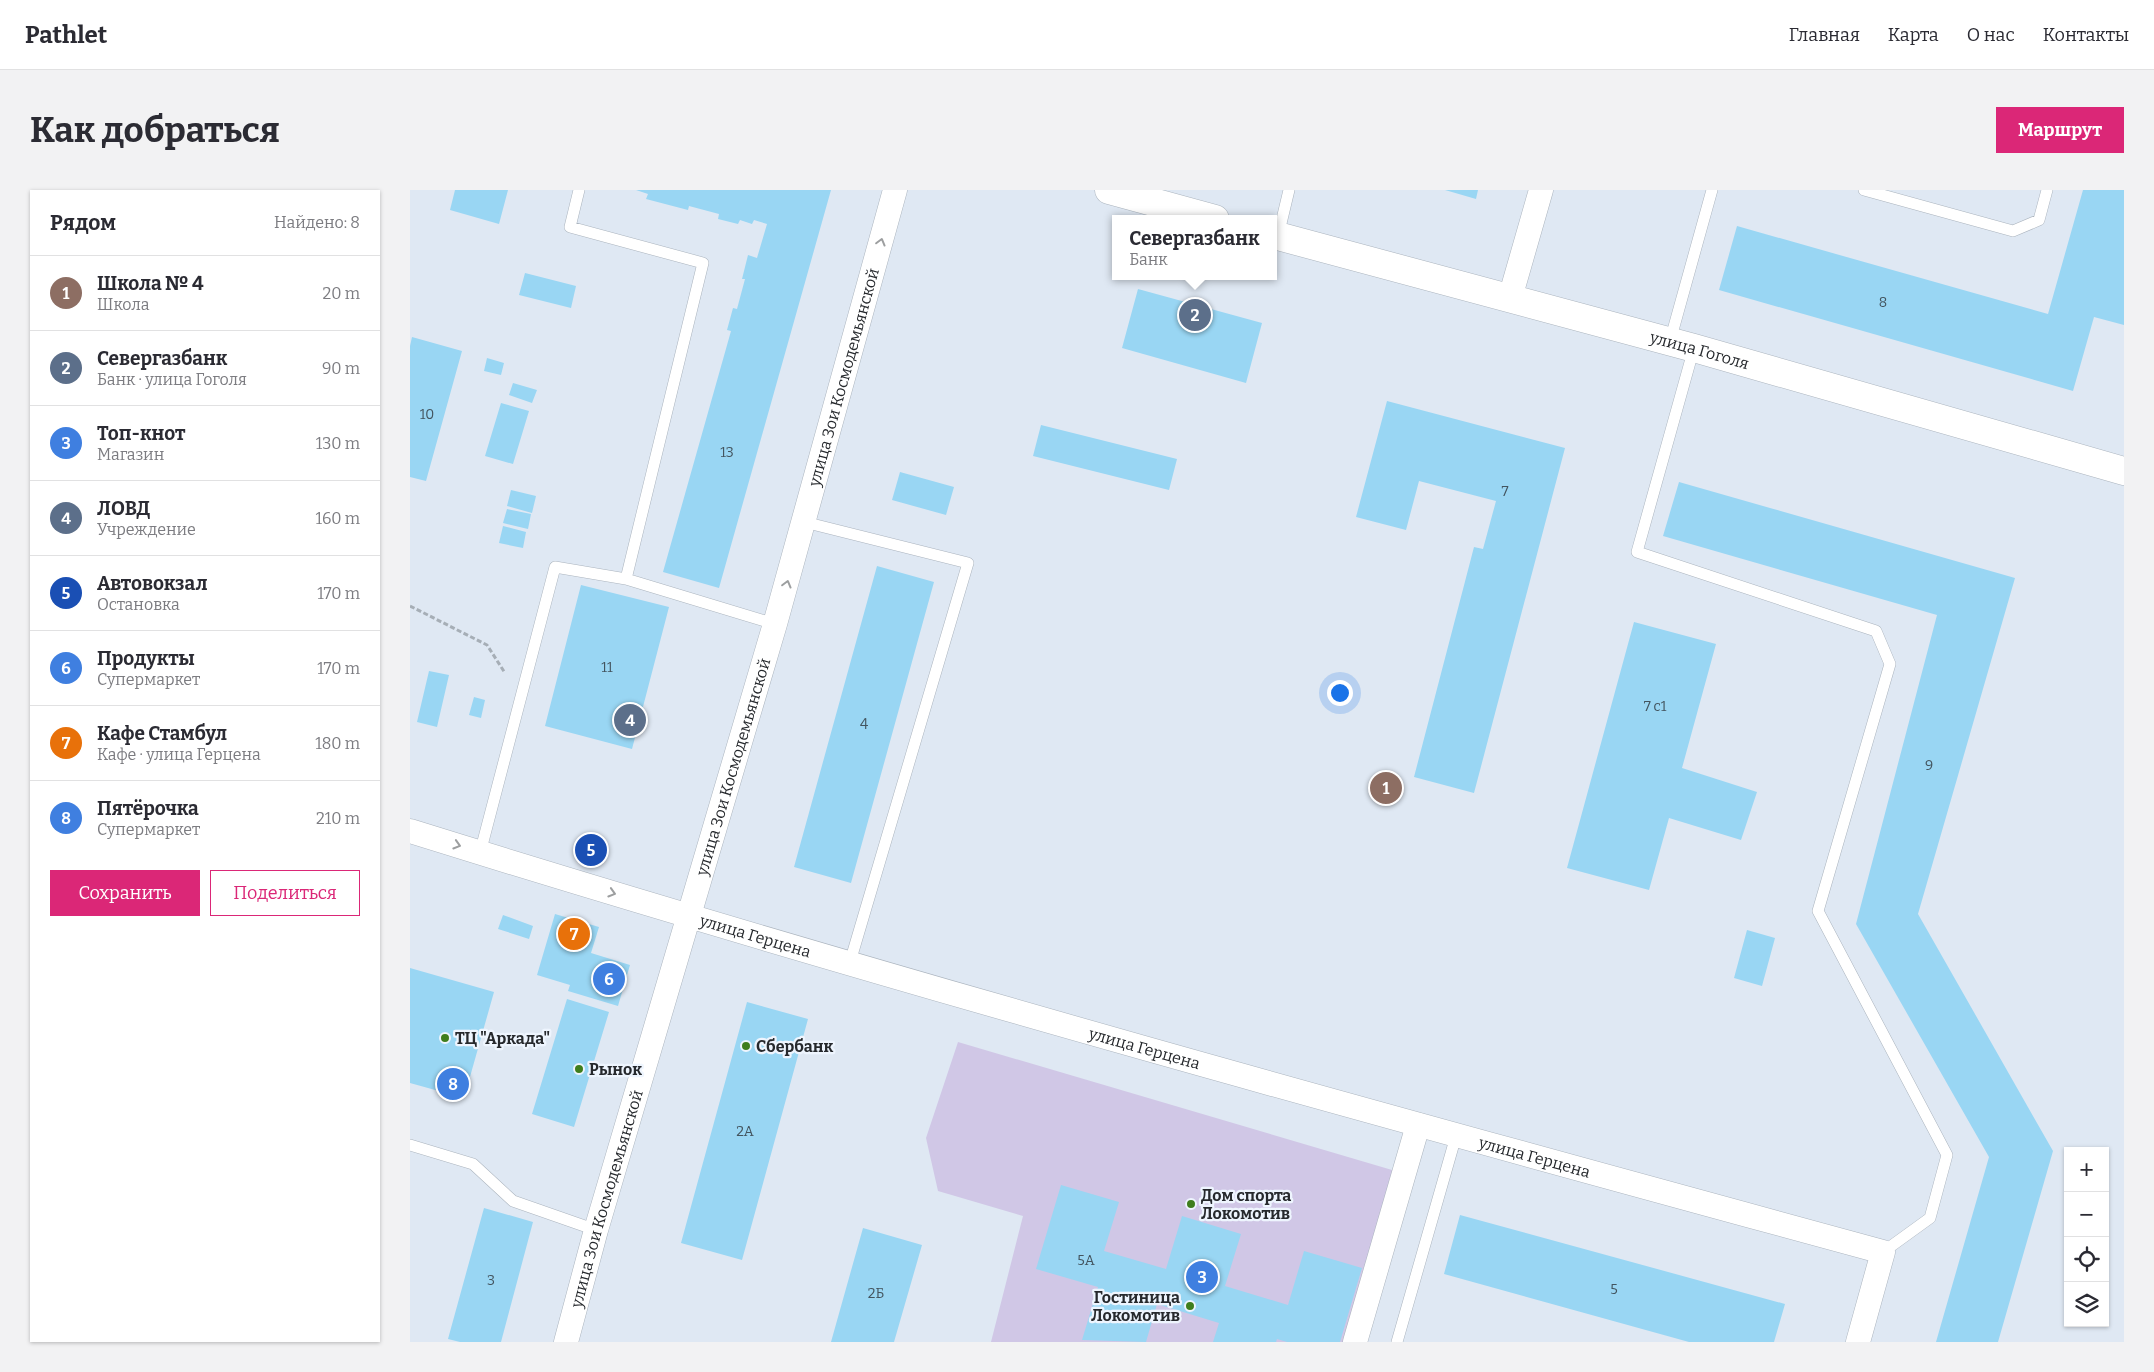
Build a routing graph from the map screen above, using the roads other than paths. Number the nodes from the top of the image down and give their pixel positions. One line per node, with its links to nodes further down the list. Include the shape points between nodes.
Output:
1 (579, 190): 16 (lane, via 570,227 703,263)
2 (895, 190): 15 (street, улица Зои Космодемьянской, one-way to 2)
3 (1289, 190): 10 (lane)
4 (1541, 190): 12 (street)
5 (1712, 190): 13 (lane)
6 (1864, 190): 7 (lane, via 2013,231 2039,220)
7 (2047, 190)
8 (1126, 192): 9 (main road)
9 (1202, 215)
10 (1277, 232)
11 (1277, 235): 12 (main road, улица Гоголя)
12 (1510, 298): 13 (main road, улица Гоголя)
13 (1682, 345): 14 (main road, улица Гоголя); 26 (lane, via 1637,552 1876,631 1890,664 1818,911 1947,1155 1930,1218)
14 (2124, 471)
15 (804, 522): 17 (street, улица Зои Космодемьянской, one-way to 15); 21 (lane, via 968,563)
16 (626, 579): 17 (lane); 19 (lane, via 555,567)
17 (776, 624): 20 (street, улица Зои Космодемьянской)
18 (410, 831): 19 (street, улица Герцена, one-way to 19)
19 (480, 853): 20 (street, улица Герцена, one-way to 20)
20 (688, 916): 21 (street, улица Герцена); 25 (street, улица Зои Космодемьянской)
21 (850, 962): 22 (street, улица Герцена)
22 (1418, 1125): 23 (street, улица Герцена); 28 (street)
23 (1456, 1136): 26 (street, улица Герцена); 29 (lane)
24 (410, 1145): 25 (lane, via 473,1164 513,1201)
25 (596, 1230): 27 (street, улица Зои Космодемьянской)
26 (1883, 1252): 30 (street)
27 (566, 1342)
28 (1355, 1342)
29 (1397, 1342)
30 (1858, 1342)

